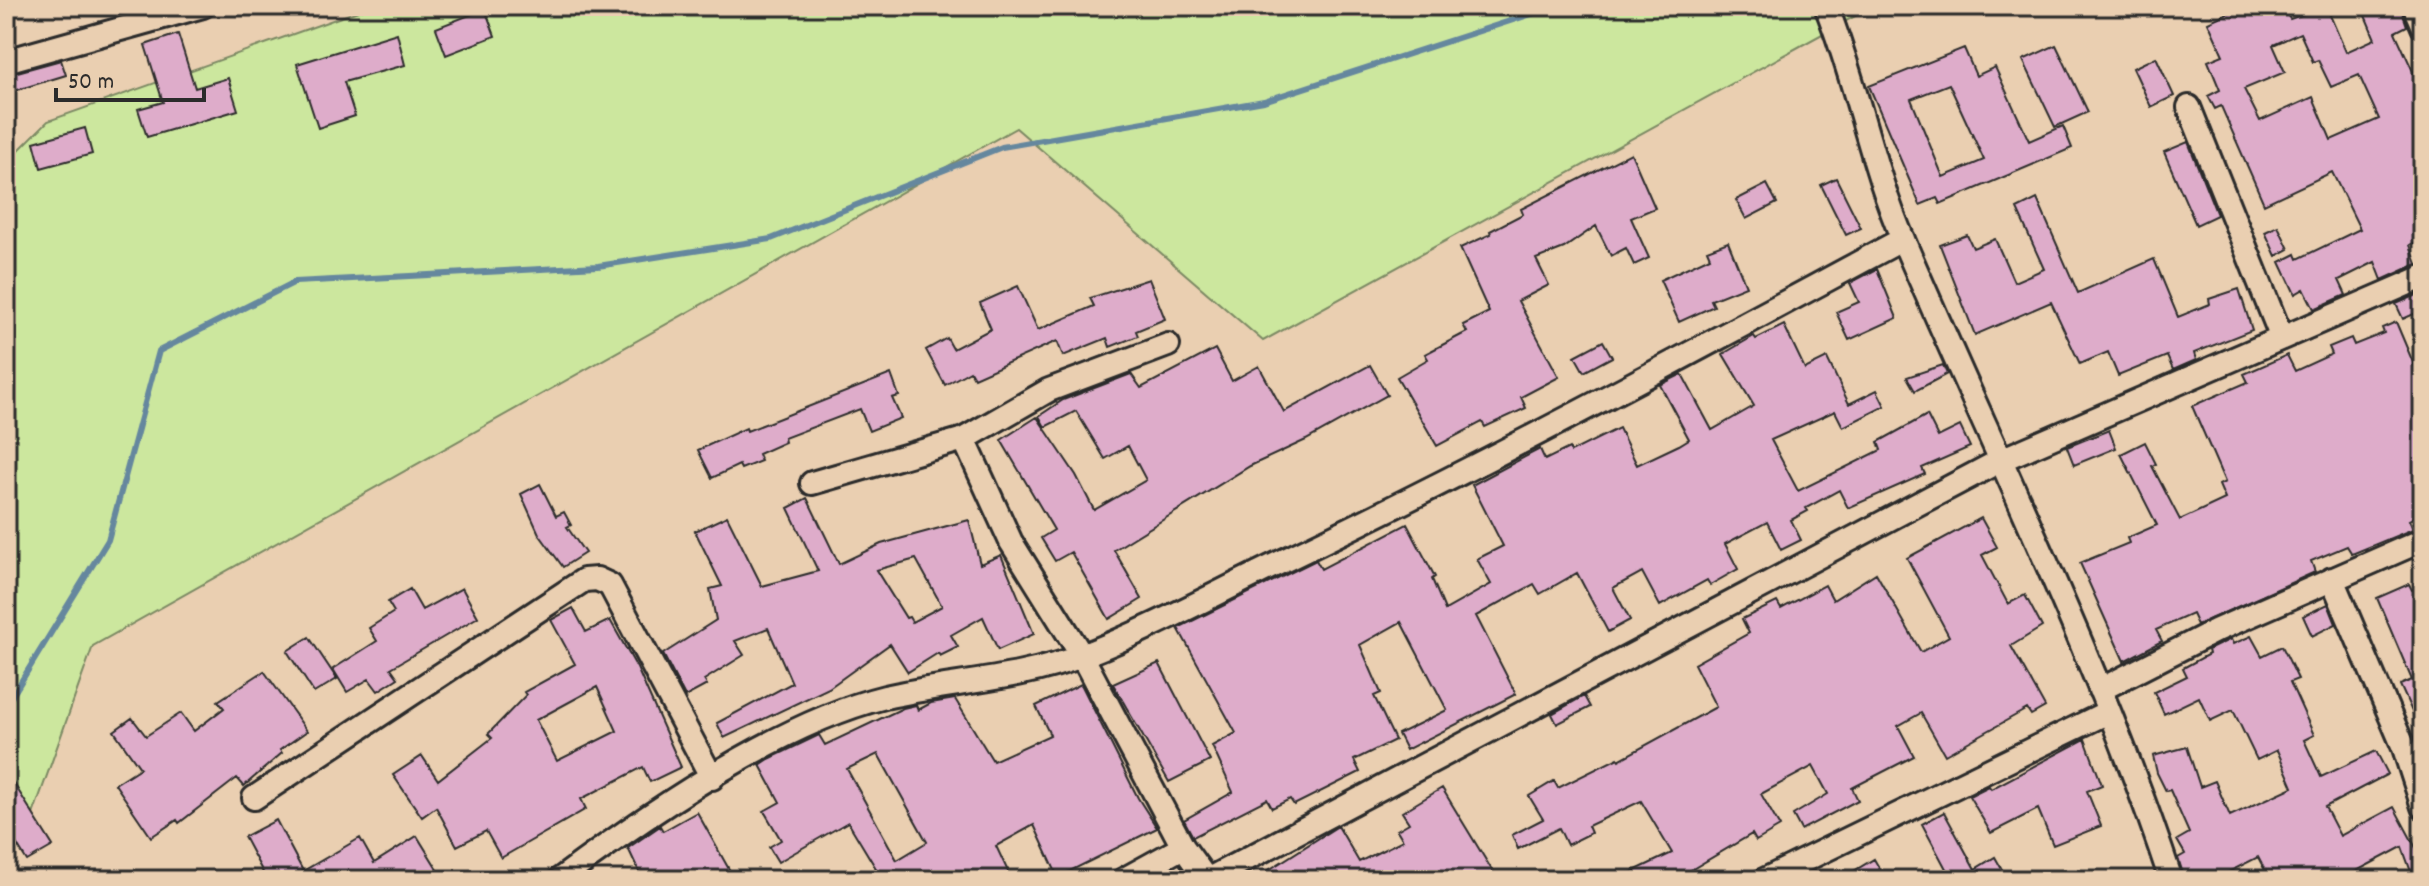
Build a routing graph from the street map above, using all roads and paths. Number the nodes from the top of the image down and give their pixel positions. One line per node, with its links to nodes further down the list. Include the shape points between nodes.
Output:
1 (203, 6): 5 (street)
2 (1826, 6): 7 (street)
3 (2414, 6): 4 (street)
4 (2423, 27)
5 (6, 61)
6 (2189, 107): 9 (street)
7 (1903, 239): 12 (street); 16 (street, via 1604,400)
8 (2423, 277): 9 (street)
9 (2281, 336): 12 (street)
10 (1168, 345): 11 (street, via 1049,390)
11 (964, 439): 13 (street); 16 (street, via 1011,542)
12 (2003, 459): 17 (street); 22 (street, via 1207,880)
13 (812, 483)
14 (2423, 540): 15 (street)
15 (2332, 579): 17 (street); 21 (street, via 2404,748)
16 (1082, 656): 19 (street, via 985,681 884,698 800,727); 22 (street)
17 (2100, 690): 18 (street)
18 (2108, 712): 23 (street); 26 (street)
19 (712, 778): 20 (street, via 610,585 597,579 584,580); 24 (street)
20 (254, 798)
21 (2423, 807)
22 (1183, 847): 25 (street)
23 (1778, 877)
24 (559, 880)
25 (1123, 880)
26 (2171, 880)

